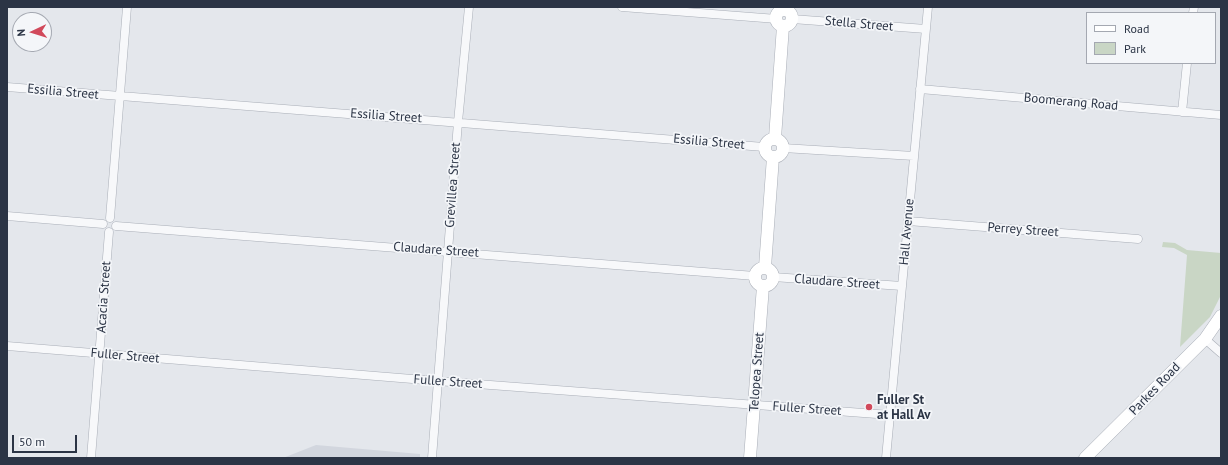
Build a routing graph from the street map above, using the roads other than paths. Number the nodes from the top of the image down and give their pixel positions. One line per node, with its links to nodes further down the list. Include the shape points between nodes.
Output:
1 (126, 7): 10 (street)
2 (469, 7): 13 (street, Grevillea Street)
3 (622, 7): 5 (street, Stella Street)
4 (928, 7): 6 (street, Hall Avenue)
5 (784, 16): 6 (street, Stella Street); 14 (street)
6 (926, 29): 9 (street, Hall Avenue)
7 (1187, 64): 11 (street)
8 (7, 87): 10 (street, Essilia Street)
9 (920, 89): 11 (street, Boomerang Road); 17 (street, Hall Avenue)
10 (119, 96): 13 (street, Essilia Street); 20 (street)
11 (1182, 112): 12 (street, Boomerang Road)
12 (1221, 116)
13 (458, 122): 15 (street, Essilia Street); 26 (street, Grevillea Street)
14 (775, 138): 15 (street, via 769,139); 16 (street, via 782,142)
15 (764, 146): 18 (street, via 766,152)
16 (783, 148): 17 (street); 18 (street, via 779,156)
17 (914, 156): 21 (street, Hall Avenue)
18 (773, 157): 27 (street)
19 (7, 216): 22 (street)
20 (110, 218): 22 (street); 23 (street)
21 (908, 221): 25 (street, Perrey Street); 31 (street, Hall Avenue)
22 (103, 224): 24 (street)
23 (116, 226): 24 (street, via 115,230); 26 (street, Claudare Street)
24 (109, 232): 36 (street, Acacia Street)
25 (1138, 239)
26 (448, 250): 28 (street, Claudare Street); 37 (street, Grevillea Street)
27 (765, 267): 28 (street, via 757,271); 29 (street, via 772,272)
28 (755, 276): 30 (street, via 756,281)
29 (773, 277): 30 (street, via 771,283); 31 (street, Claudare Street)
30 (763, 286): 38 (street, Telopea Street)
31 (902, 286): 39 (street, Hall Avenue)
32 (1221, 316): 33 (street, Parkes Road)
33 (1205, 339): 35 (street); 44 (street, Parkes Road)
34 (7, 346): 36 (street, Fuller Street)
35 (1221, 353)
36 (100, 354): 37 (street, Fuller Street); 40 (street, Acacia Street)
37 (437, 381): 38 (street, Fuller Street); 41 (street, Grevillea Street)
38 (754, 406): 39 (street, Fuller Street); 42 (street, Telopea Street)
39 (890, 415): 43 (street, Hall Avenue)
40 (91, 458)
41 (432, 458)
42 (750, 458)
43 (886, 458)
44 (1085, 458)

